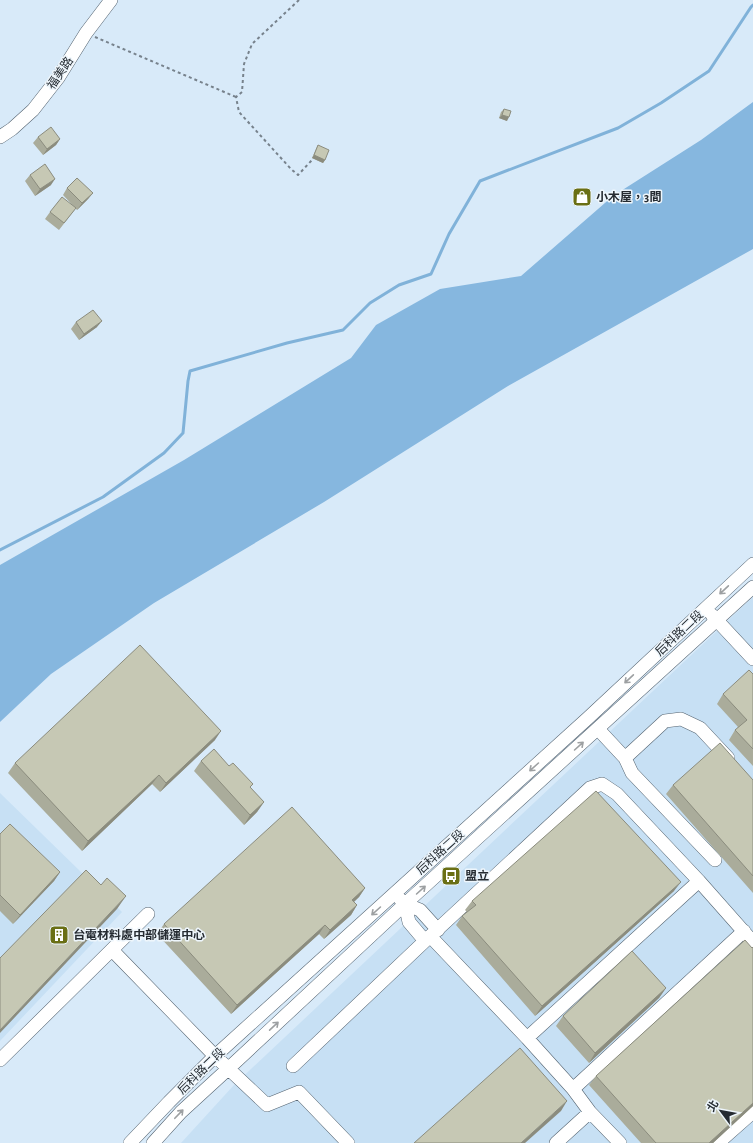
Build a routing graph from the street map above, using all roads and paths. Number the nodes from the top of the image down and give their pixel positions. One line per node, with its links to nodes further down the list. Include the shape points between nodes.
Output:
1 (110, 0): 3 (street, 福美路)
2 (299, 0): 4 (path, via 252,44 244,64 242,92)
3 (86, 33): 4 (path); 5 (street, 福美路, via 58,78 33,110)
4 (236, 97): 6 (path, via 239,112 298,175)
5 (0, 137)
6 (312, 160)
7 (753, 564): 9 (street, 后科路二段, one-way to 9)
8 (753, 587): 10 (street, 后科路二段)
9 (705, 608): 10 (street); 17 (street, 后科路二段, one-way to 17)
10 (717, 620): 11 (street); 12 (street, 后科路二段)
11 (753, 659)
12 (598, 729): 13 (street); 18 (street, 后科路二段, one-way to 12)
13 (625, 758): 14 (street, via 665,722 681,719 700,728); 15 (street, via 632,773)
14 (737, 769)
15 (715, 860)
16 (699, 881): 20 (street); 21 (street, via 617,794 602,784 590,788); 24 (street)
17 (395, 893): 18 (street); 25 (street, 后科路二段, one-way to 25)
18 (405, 904): 21 (street, via 409,922); 28 (street, 后科路二段, one-way to 18)
19 (148, 914): 23 (street)
20 (744, 931): 22 (street); 29 (street)
21 (431, 936): 24 (street); 27 (street)
22 (753, 942)
23 (112, 950): 25 (street); 26 (street)
24 (527, 1038): 29 (street)
25 (215, 1056): 28 (street); 32 (street, 后科路二段)
26 (0, 1060)
27 (293, 1066)
28 (228, 1068): 33 (street, 后科路二段, one-way to 28, via 181,1112); 34 (street, via 267,1105 299,1092)
29 (573, 1089): 30 (street)
30 (590, 1112): 35 (street); 36 (street)
31 (753, 1112): 37 (street)
32 (130, 1143)
33 (153, 1143)
34 (348, 1143)
35 (556, 1143)
36 (620, 1143)
37 (718, 1143)

